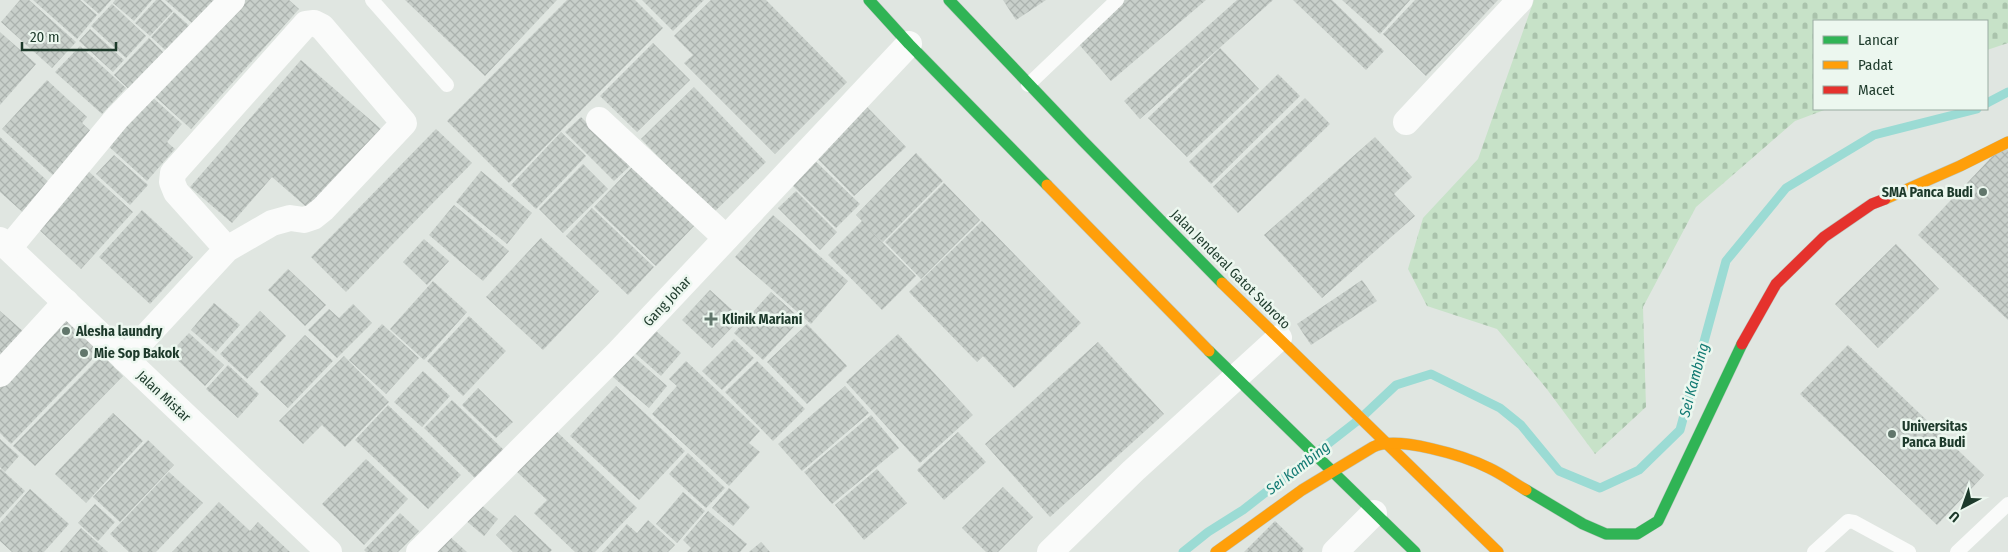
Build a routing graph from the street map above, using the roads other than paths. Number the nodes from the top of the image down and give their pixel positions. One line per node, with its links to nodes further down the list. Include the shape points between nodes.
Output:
1 (232, 0): 14 (street, via 117,118)
2 (372, 0): 8 (lane)
3 (870, 0): 7 (main road)
4 (949, 0): 9 (main road, Jalan Jenderal Gatot Subroto)
5 (1117, 0): 9 (lane)
6 (1520, 0): 11 (street)
7 (909, 44): 13 (street, Gang Johar); 20 (main road)
8 (447, 85)
9 (1028, 85): 17 (main road, Jalan Jenderal Gatot Subroto)
10 (599, 120): 13 (street)
11 (1406, 122)
12 (2008, 142): 21 (main road, via 1872,204 1824,237 1776,284 1740,345 1658,521 1637,534 1606,534 1583,524 1475,462)
13 (726, 238): 26 (street, Gang Johar, via 619,352)
14 (4, 244): 16 (street, Jalan Mistar)
15 (227, 249): 15 (street, via 176,192 173,172 306,24 322,27 404,123 323,209 304,220 290,218 272,223); 18 (street)
16 (66, 302): 18 (street, Jalan Mistar); 19 (street)
17 (1279, 338): 20 (street); 21 (main road, Jalan Jenderal Gatot Subroto)
18 (125, 359): 25 (street, Jalan Mistar)
19 (0, 374)
20 (1236, 378): 22 (main road); 27 (street)
21 (1381, 440): 22 (main road); 31 (main road, Jalan Jenderal Gatot Subroto)
22 (1330, 469): 24 (main road); 28 (main road)
23 (2008, 504): 34 (lane)
24 (1374, 513): 29 (street); 30 (main road)
25 (329, 552)
26 (419, 552)
27 (1050, 552)
28 (1216, 552)
29 (1335, 552)
30 (1415, 552)
31 (1498, 552)
32 (1814, 552): 33 (lane, via 1848,521)
33 (1909, 552)
34 (1957, 552)

